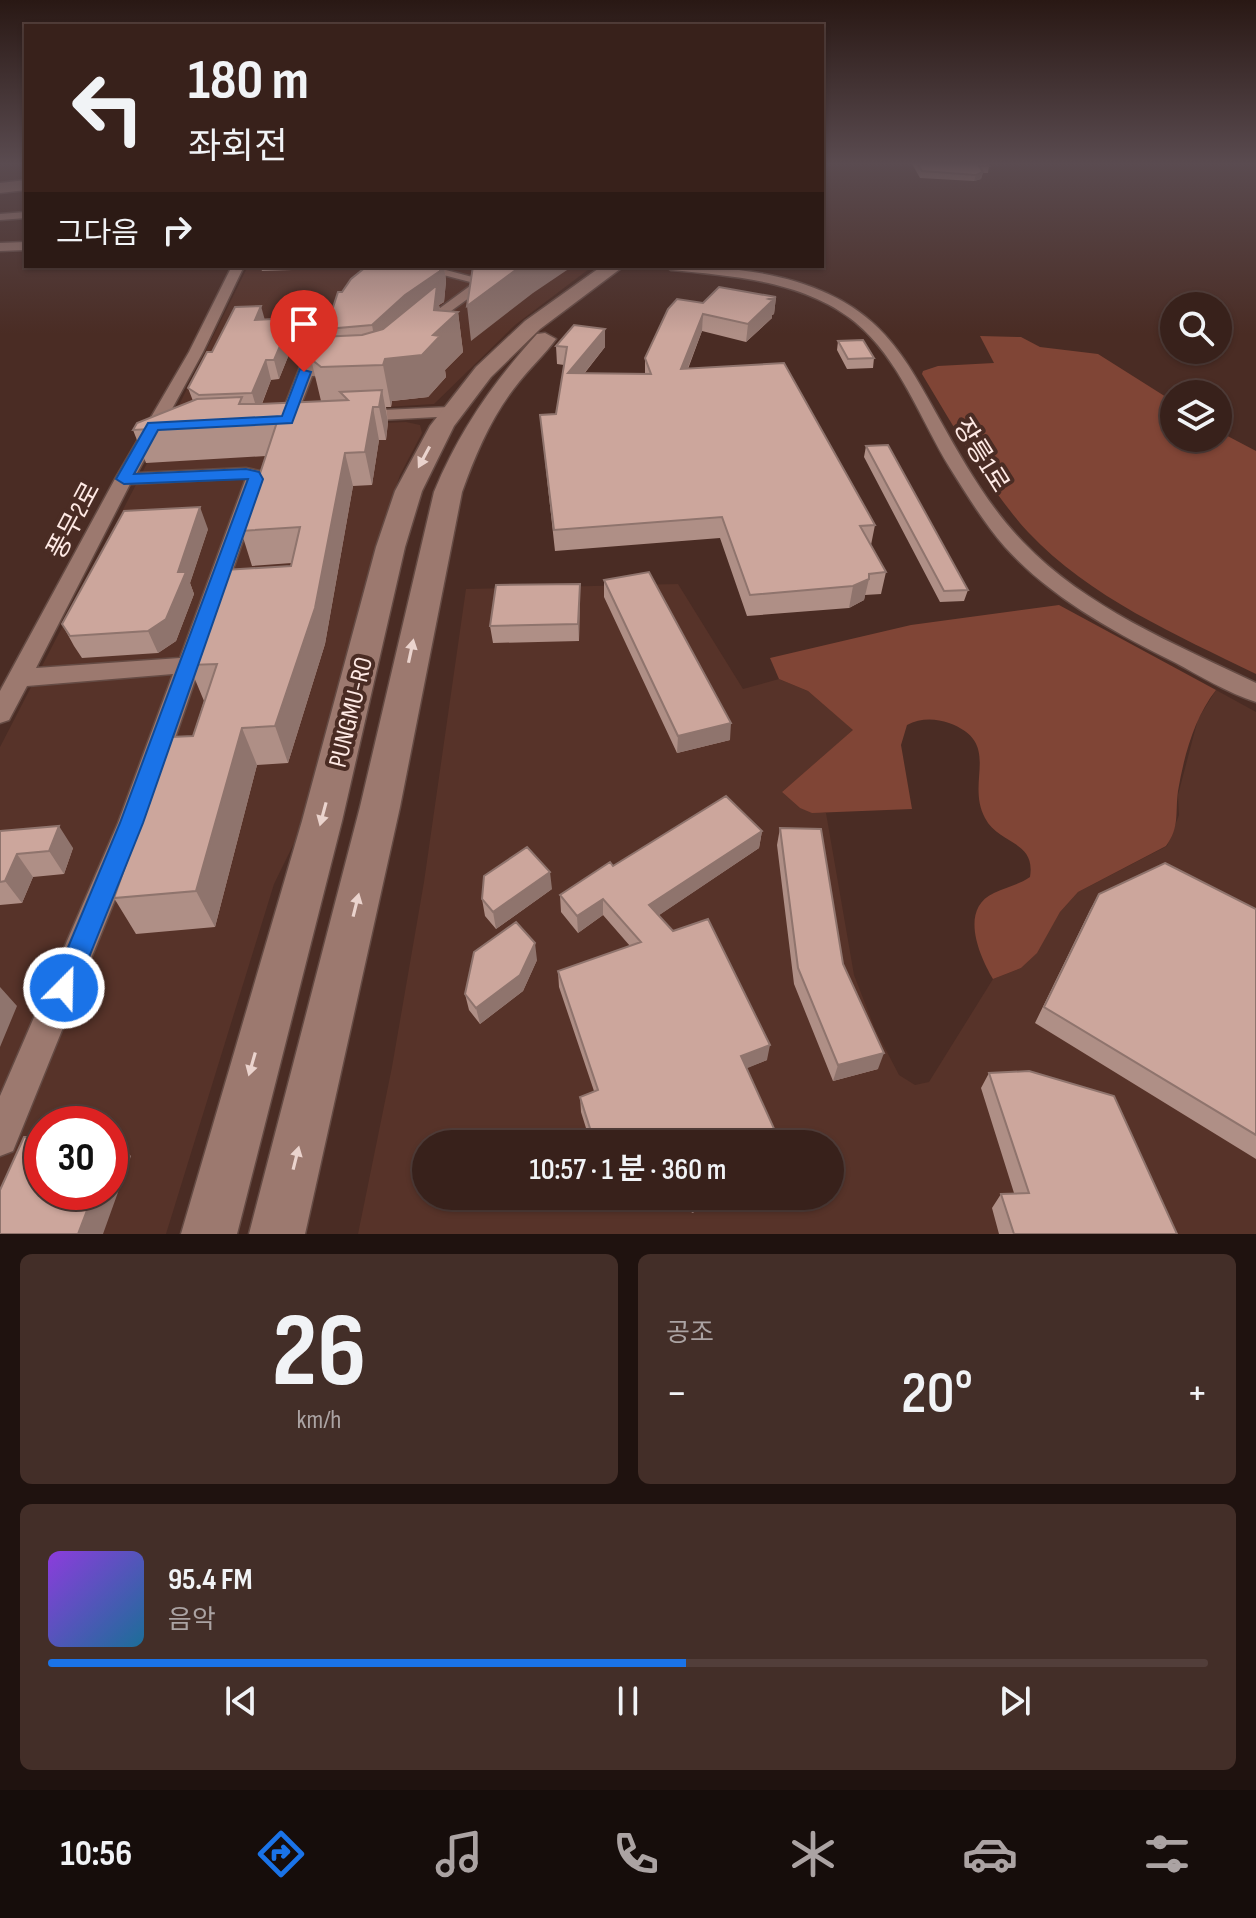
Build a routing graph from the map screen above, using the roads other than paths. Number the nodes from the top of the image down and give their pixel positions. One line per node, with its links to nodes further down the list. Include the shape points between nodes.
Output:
1 (24, 246): 2 (street)
2 (0, 247)
3 (237, 268): 15 (street, 풍무2로, via 161,426)
4 (424, 268): 9 (street, via 484,282)
5 (612, 268): 12 (street, PUNGMU-RO, via 540,318)
6 (637, 268): 22 (street, PUNGMU-RO, one-way to 6, via 380,807 437,530 456,470 484,415 529,356 580,307)
7 (688, 268): 18 (street, 장릉1로, via 786,284 856,316 887,347 985,509 1022,553 1089,605)
8 (364, 290): 11 (street, via 329,317)
9 (407, 340)
10 (357, 369): 11 (street)
11 (304, 372): 14 (street)
12 (450, 412): 13 (street); 21 (street, PUNGMU-RO, one-way to 21, via 424,455 395,528)
13 (346, 417)
14 (287, 420)
15 (124, 479): 16 (street, via 255,476); 17 (street, 풍무2로)
16 (189, 665): 17 (street); 20 (street, via 93,920)
17 (20, 678): 19 (street, 풍무2로)
18 (1256, 693)
19 (0, 714)
20 (0, 1138)
21 (209, 1234)
22 (277, 1234)

